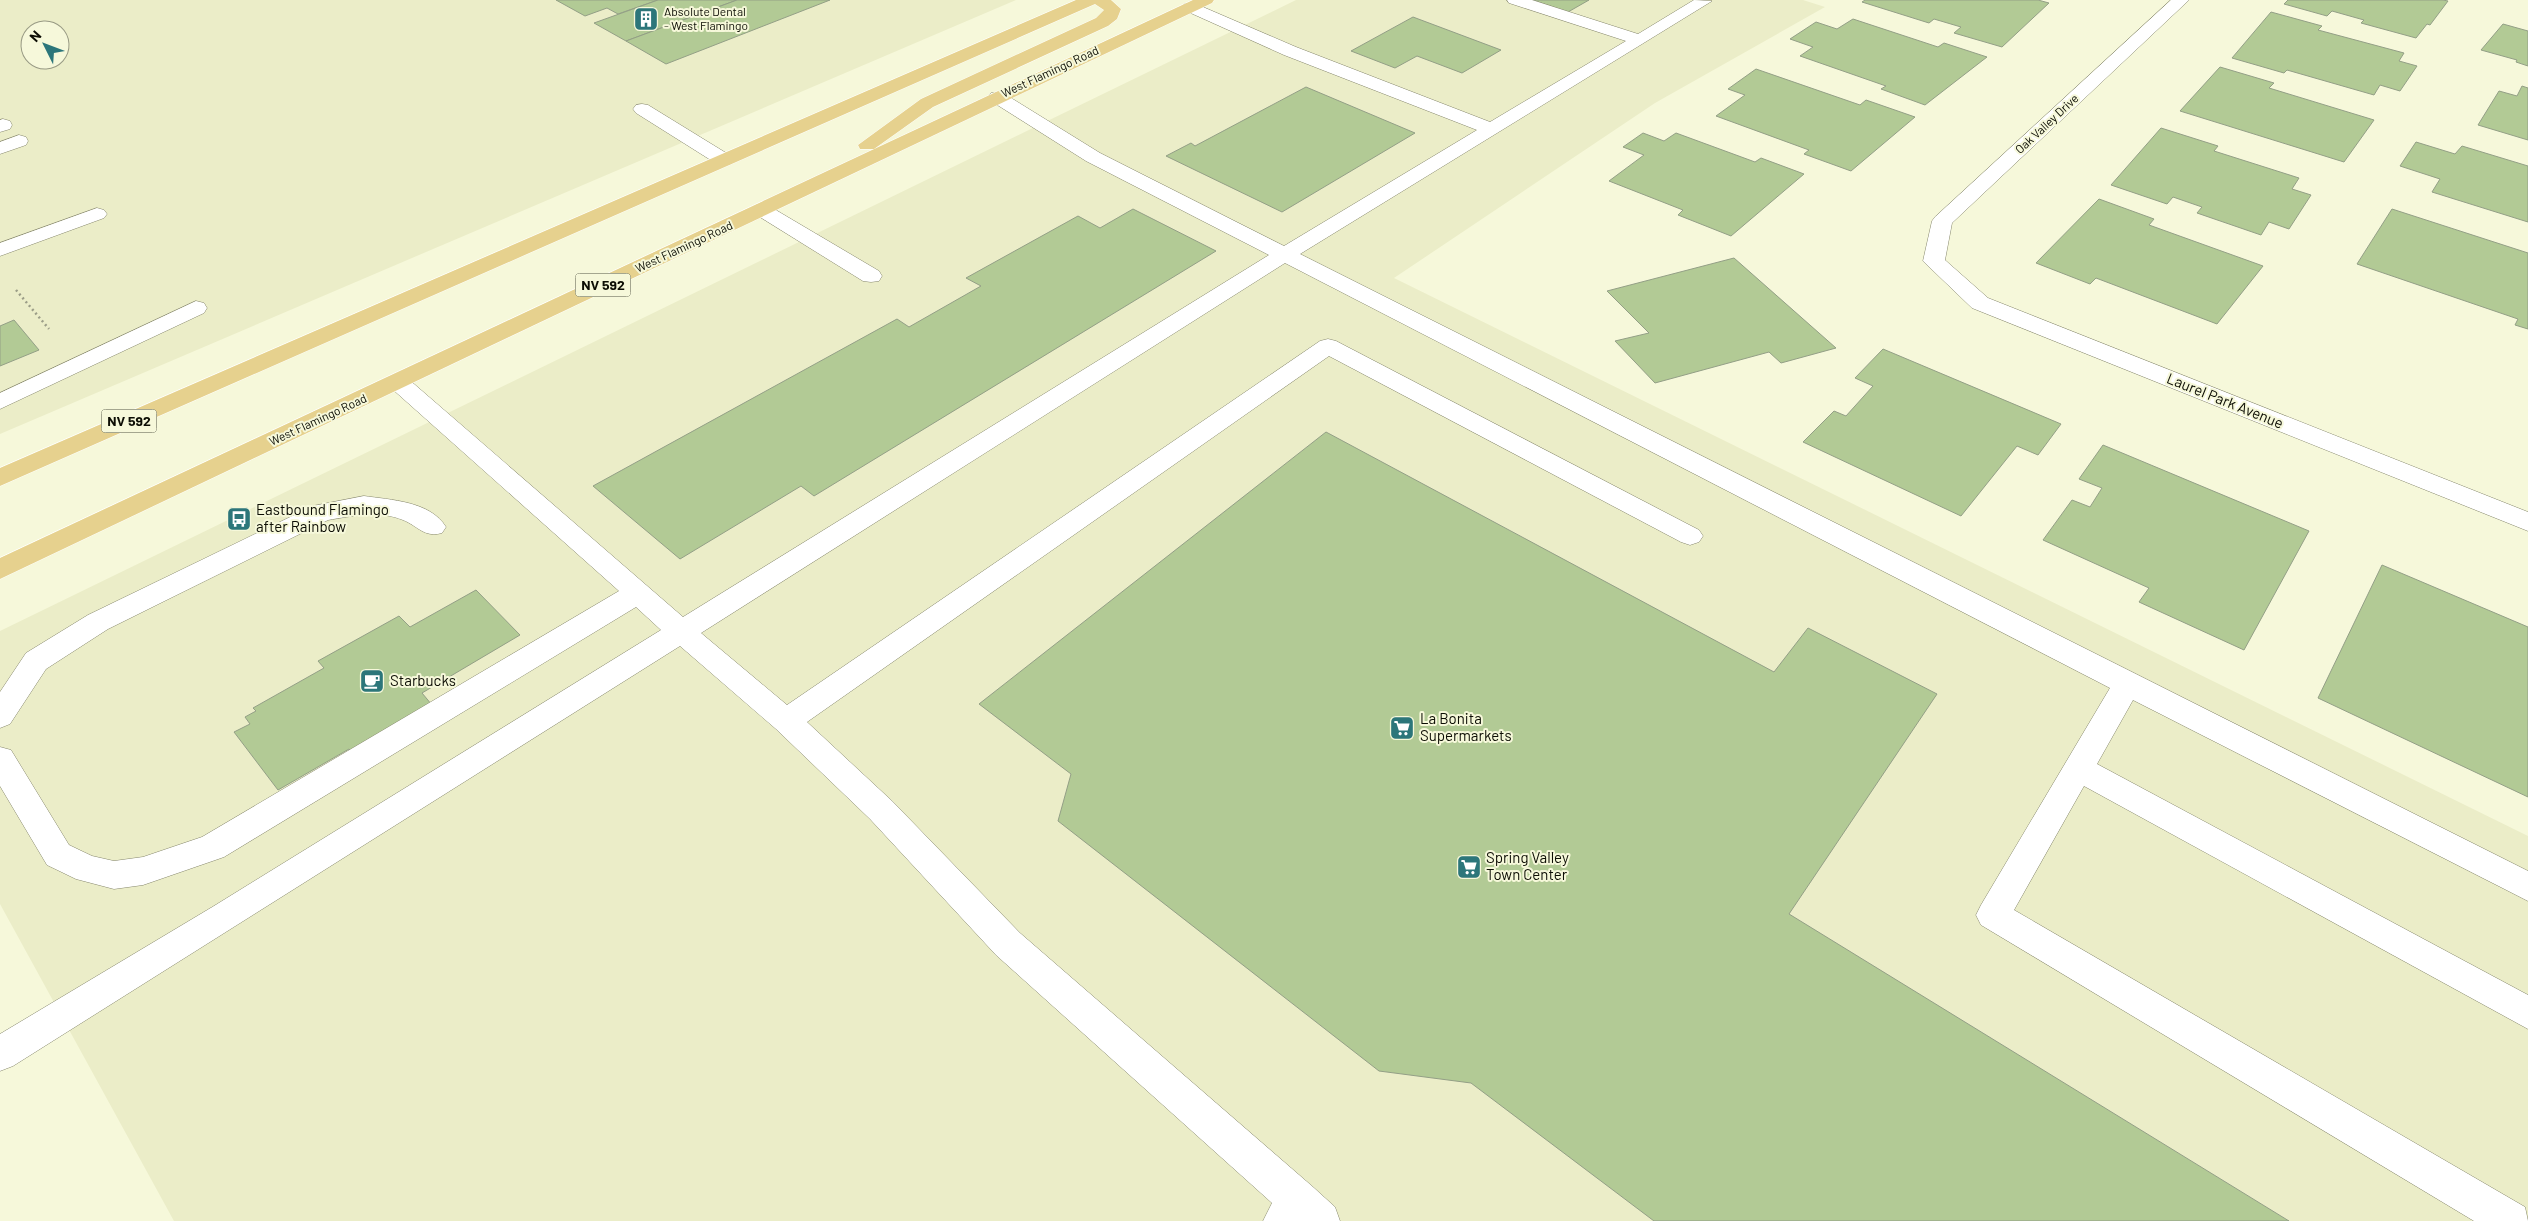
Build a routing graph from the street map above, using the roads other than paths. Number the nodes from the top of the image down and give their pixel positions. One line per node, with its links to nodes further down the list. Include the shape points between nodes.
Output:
1 (1090, 0): 13 (main road, NV 592)
2 (1101, 0): 14 (main road, via 1113,9 1102,22 927,103)
3 (1515, 0): 7 (street)
4 (2181, 0): 19 (street, Oak Valley Drive, via 1942,221)
5 (1704, 1): 7 (street)
6 (1193, 2): 8 (main road, West Flamingo Road / NV 592); 10 (street, via 1290,51)
7 (1640, 40): 10 (street)
8 (997, 97): 14 (main road, West Flamingo Road / NV 592); 18 (street, via 1093,157)
9 (642, 109): 13 (street)
10 (1491, 129): 18 (street)
11 (19, 142): 12 (street)
12 (0, 148)
13 (724, 160): 24 (main road, NV 592)
14 (803, 190): 15 (main road, West Flamingo Road / NV 592)
15 (762, 210): 20 (street); 22 (main road, West Flamingo Road / NV 592)
16 (97, 214): 17 (street)
17 (0, 250)
18 (1285, 254): 30 (street); 31 (street)
19 (1934, 261): 25 (street, Laurel Park Avenue, via 1980,303)
20 (871, 276)
21 (196, 308): 23 (street)
22 (398, 382): 28 (main road, West Flamingo Road / NV 592); 29 (street)
23 (0, 402)
24 (0, 478)
25 (2528, 522)
26 (433, 527): 32 (street, via 409,512 364,506 322,512 107,617 63,642 36,661)
27 (1690, 536): 33 (street, via 1328,346)
28 (0, 569)
29 (639, 592): 30 (street); 34 (street, via 213,847 143,871 114,874 87,869 58,855)
30 (682, 632): 33 (street); 38 (street)
31 (2128, 682): 35 (street); 36 (street)
32 (0, 716)
33 (786, 720): 39 (street, via 881,810 1008,944 1262,1171)
34 (0, 759)
35 (2078, 768): 37 (street); 40 (street, via 1993,915)
36 (2528, 887)
37 (2528, 1013)
38 (0, 1054)
39 (1301, 1214)
40 (2511, 1221)

